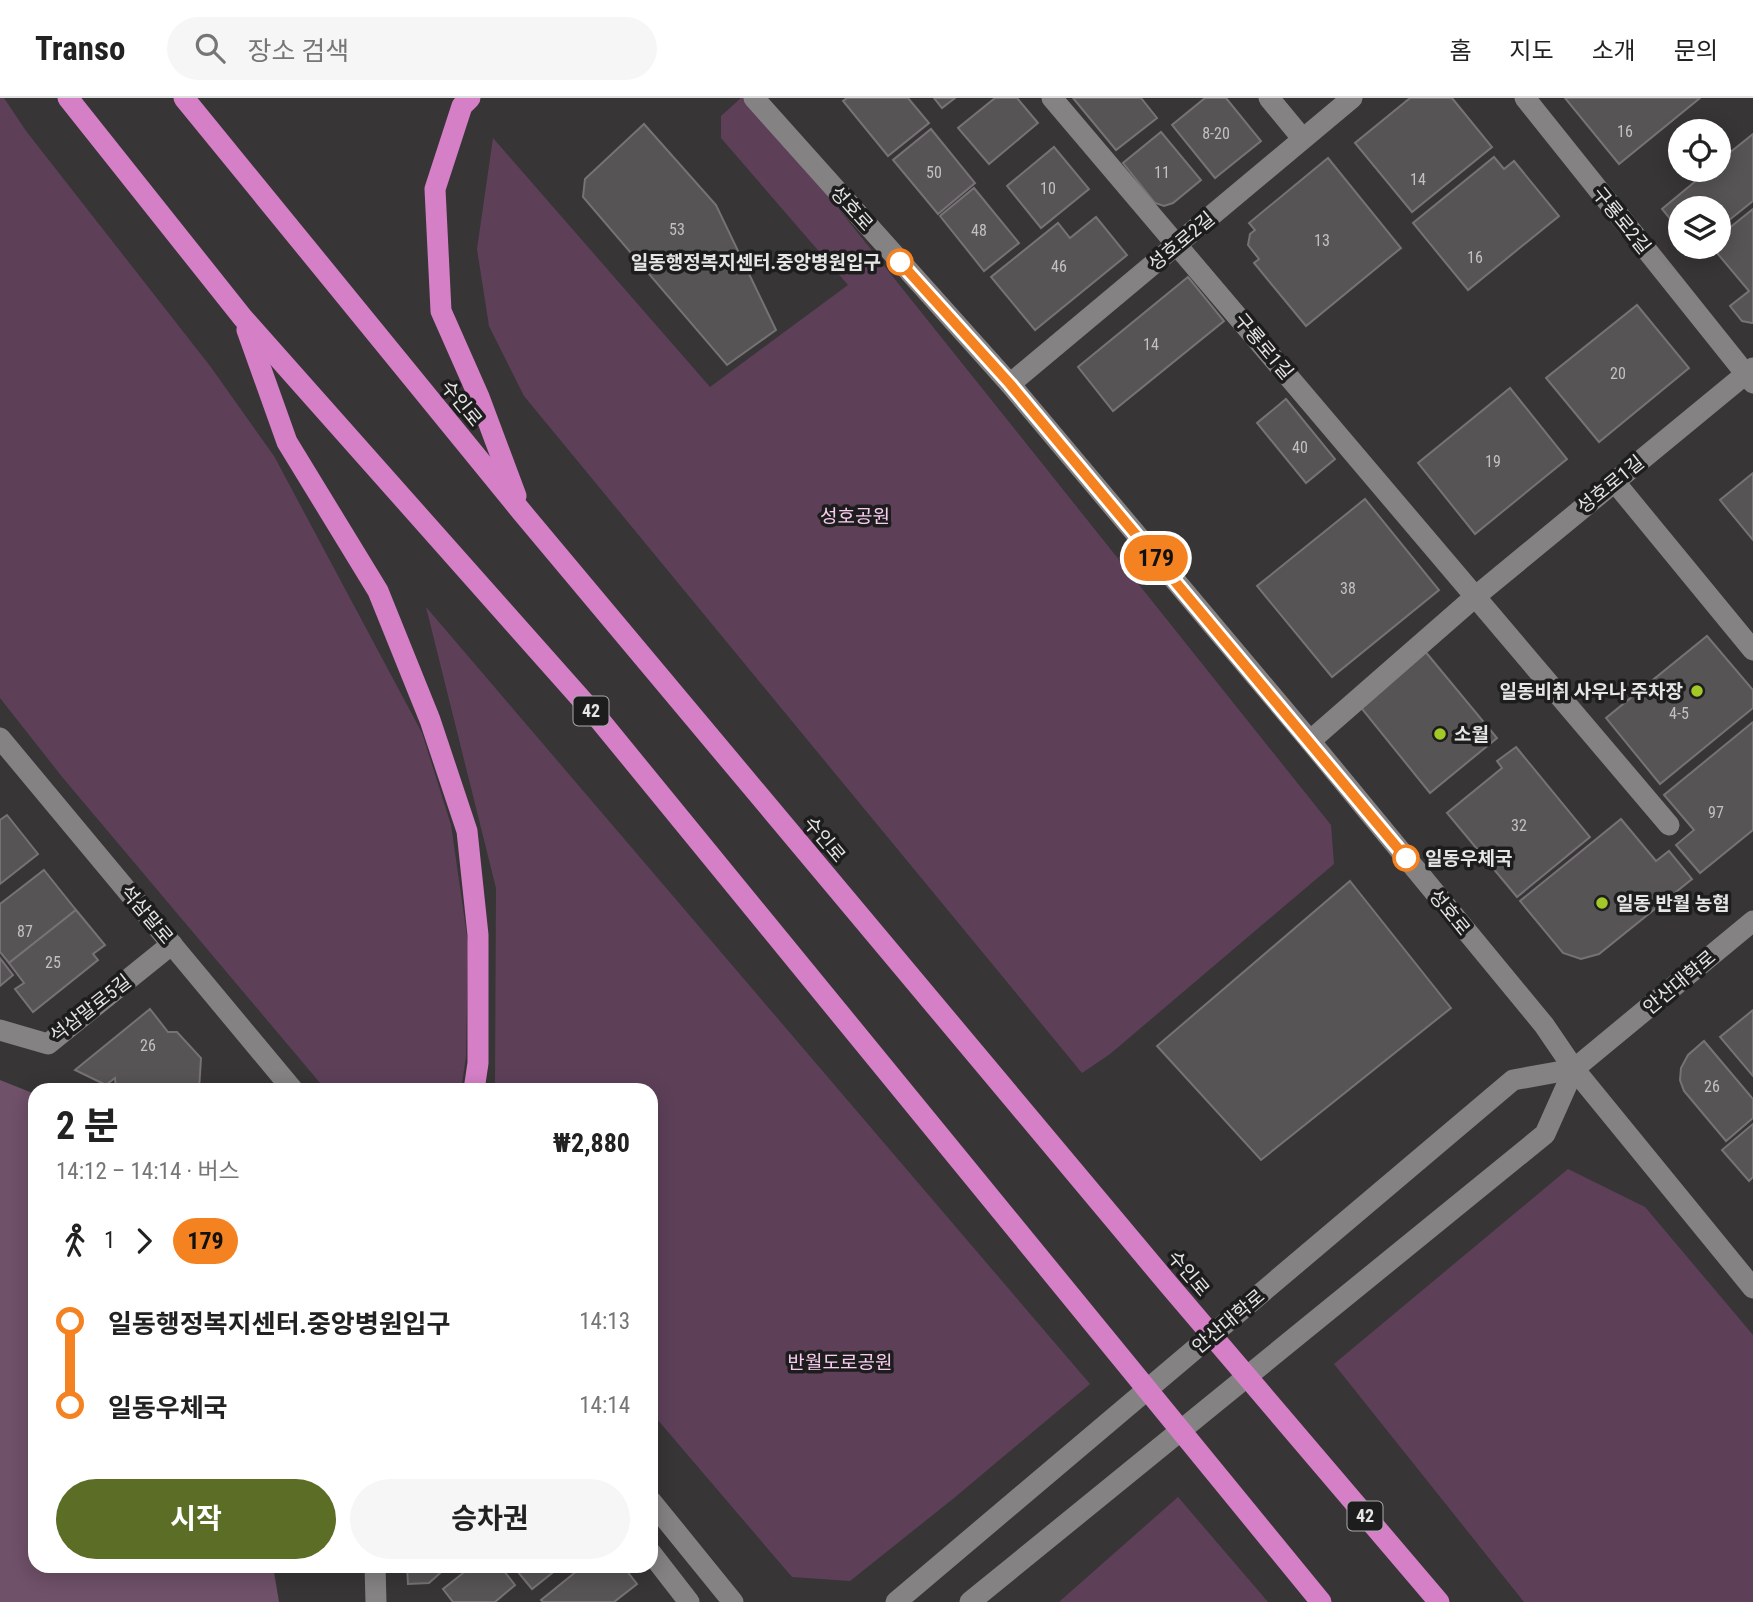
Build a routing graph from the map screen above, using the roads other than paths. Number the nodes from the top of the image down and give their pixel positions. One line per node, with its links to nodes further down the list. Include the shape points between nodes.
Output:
1 (68, 98): 11 (highway, 42)
2 (184, 98): 15 (highway, 수인로 / 42)
3 (470, 98): 15 (highway, via 462,106 435,189 441,311 479,397)
4 (754, 98): 13 (street, 성호로)
5 (1052, 98): 10 (street, 구룡로1길)
6 (1269, 98): 9 (street)
7 (1352, 98): 9 (street, 성호로2길)
8 (1525, 98): 12 (street, 구룡로2길)
9 (1302, 138): 10 (street, 성호로2길)
10 (1177, 244): 13 (street, 성호로2길); 16 (street, 구룡로1길)
11 (243, 318): 26 (highway, via 287,442 378,591 430,720 467,831 478,935); 36 (highway, 42, via 598,718)
12 (1750, 375): 14 (street, 성호로1길)
13 (1010, 384): 19 (street, 성호로)
14 (1614, 481): 16 (street, 성호로1길); 17 (street)
15 (521, 512): 37 (highway, 수인로 / 42)
16 (1476, 596): 19 (street, 성호로1길); 20 (street)
17 (1753, 650)
18 (0, 738): 22 (street, 석삼말로)
19 (1310, 741): 24 (street, 성호로, via 1544,1025)
20 (1669, 825)
21 (1753, 921): 24 (street, 안산대학로)
22 (172, 944): 23 (street, 석삼말로5길, via 47,1044); 25 (street, 석삼말로)
23 (0, 1030)
24 (1574, 1069): 27 (street, 성호로); 34 (street, 안산대학로, via 1513,1080); 35 (street, 안산대학로, via 1545,1133)
25 (287, 1083)
26 (475, 1083)
27 (1753, 1288)
28 (658, 1510): 33 (street)
29 (658, 1562): 32 (street)
30 (375, 1573): 31 (street)
31 (376, 1602)
32 (689, 1602)
33 (733, 1602)
34 (896, 1602)
35 (970, 1602)
36 (1321, 1602)
37 (1439, 1602)

